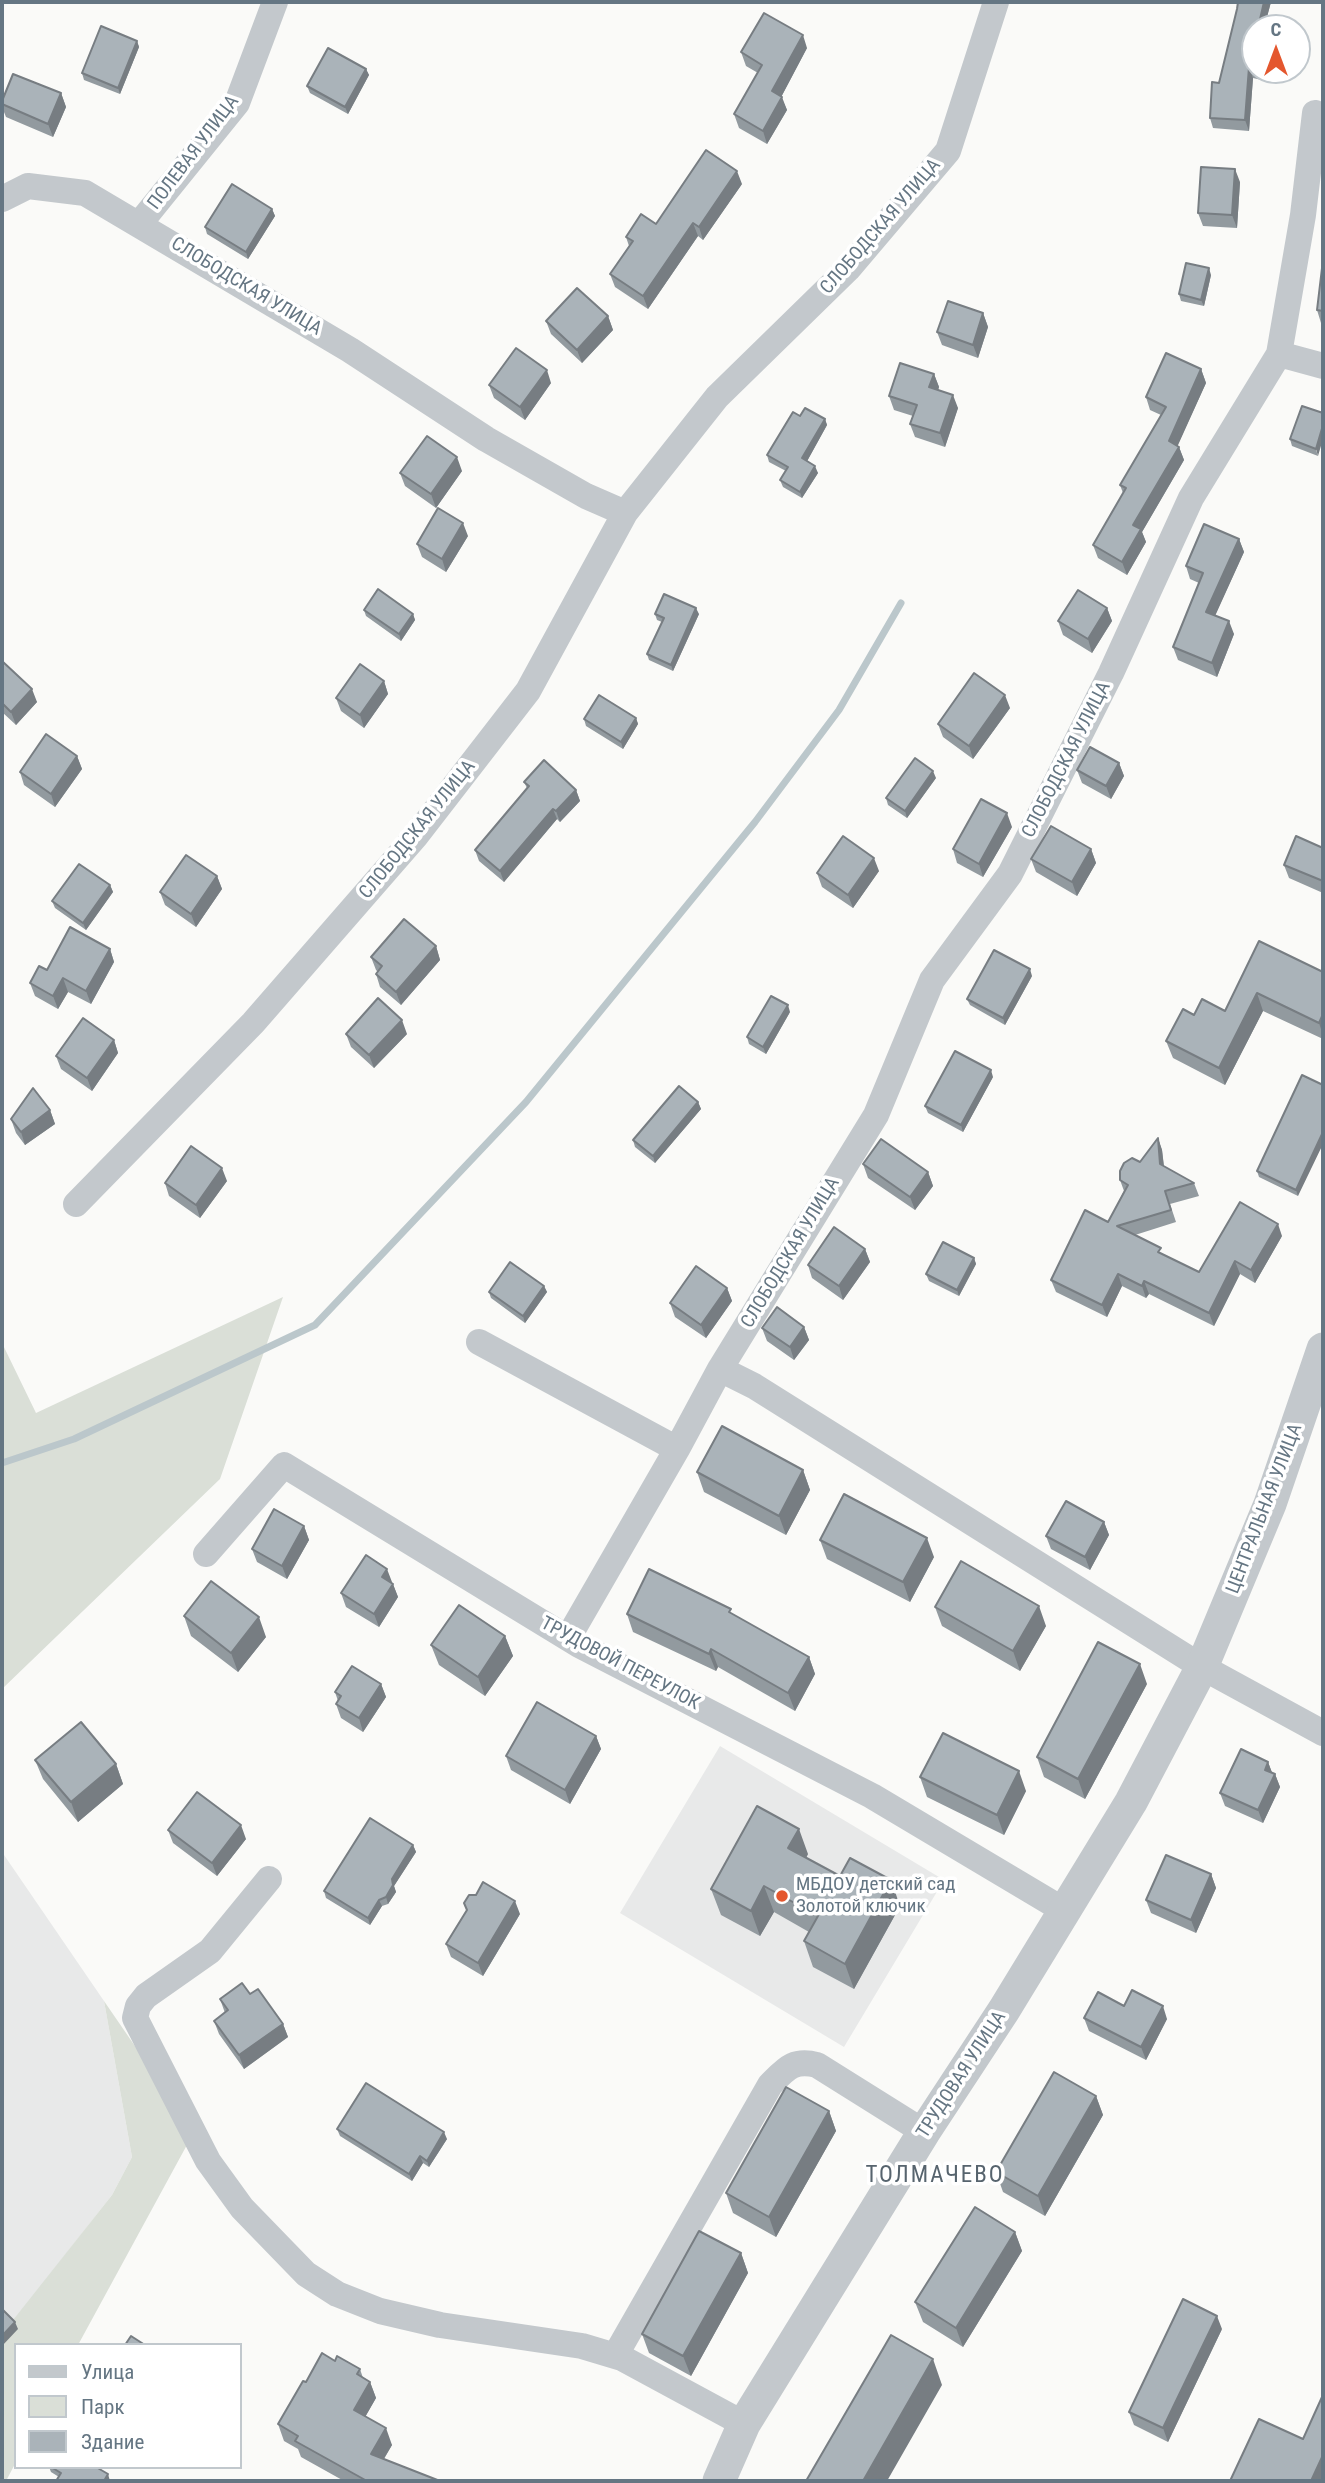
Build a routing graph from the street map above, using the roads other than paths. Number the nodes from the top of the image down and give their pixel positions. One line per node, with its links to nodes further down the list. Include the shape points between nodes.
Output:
1 (275, 2): 5 (street, ПОЛЕВАЯ УЛИЦА, via 237,103)
2 (996, 2): 8 (street, СЛОБОДСКАЯ УЛИЦА, via 948,151 849,270 717,397)
3 (1315, 113): 6 (street, СЛОБОДСКАЯ УЛИЦА)
4 (2, 199): 5 (street, СЛОБОДСКАЯ УЛИЦА, via 28,186 85,193)
5 (140, 223): 8 (street, СЛОБОДСКАЯ УЛИЦА, via 486,439)
6 (1279, 354): 7 (street); 12 (street, СЛОБОДСКАЯ УЛИЦА, via 1191,498 1111,673 1010,874 932,980 876,1115)
7 (1323, 366)
8 (625, 513): 9 (street, СЛОБОДСКАЯ УЛИЦА, via 528,691 415,837 254,1023)
9 (76, 1203)
10 (479, 1342): 13 (street)
11 (1323, 1349): 16 (street, ЦЕНТРАЛЬНАЯ УЛИЦА, via 1270,1504)
12 (720, 1369): 13 (street); 16 (street)
13 (677, 1449): 15 (street)
14 (206, 1554): 15 (street, ТРУДОВОЙ ПЕРЕУЛОК, via 285,1465)
15 (568, 1638): 19 (street, ТРУДОВОЙ ПЕРЕУЛОК, via 872,1796)
16 (1202, 1667): 17 (street); 19 (street, ТРУДОВАЯ УЛИЦА, via 1131,1802)
17 (1323, 1733)
18 (269, 1879): 21 (street, via 210,1951 146,1996 135,2018 208,2161 242,2208 306,2274 337,2294 380,2311 440,2325 582,2346)
19 (1065, 1911): 20 (street, ТРУДОВАЯ УЛИЦА)
20 (924, 2132): 21 (street, via 817,2065 802,2062 786,2068 770,2085); 22 (street, ТРУДОВАЯ УЛИЦА)
21 (615, 2356): 22 (street)
22 (744, 2424): 23 (street, ТРУДОВАЯ УЛИЦА)
23 (719, 2481)

